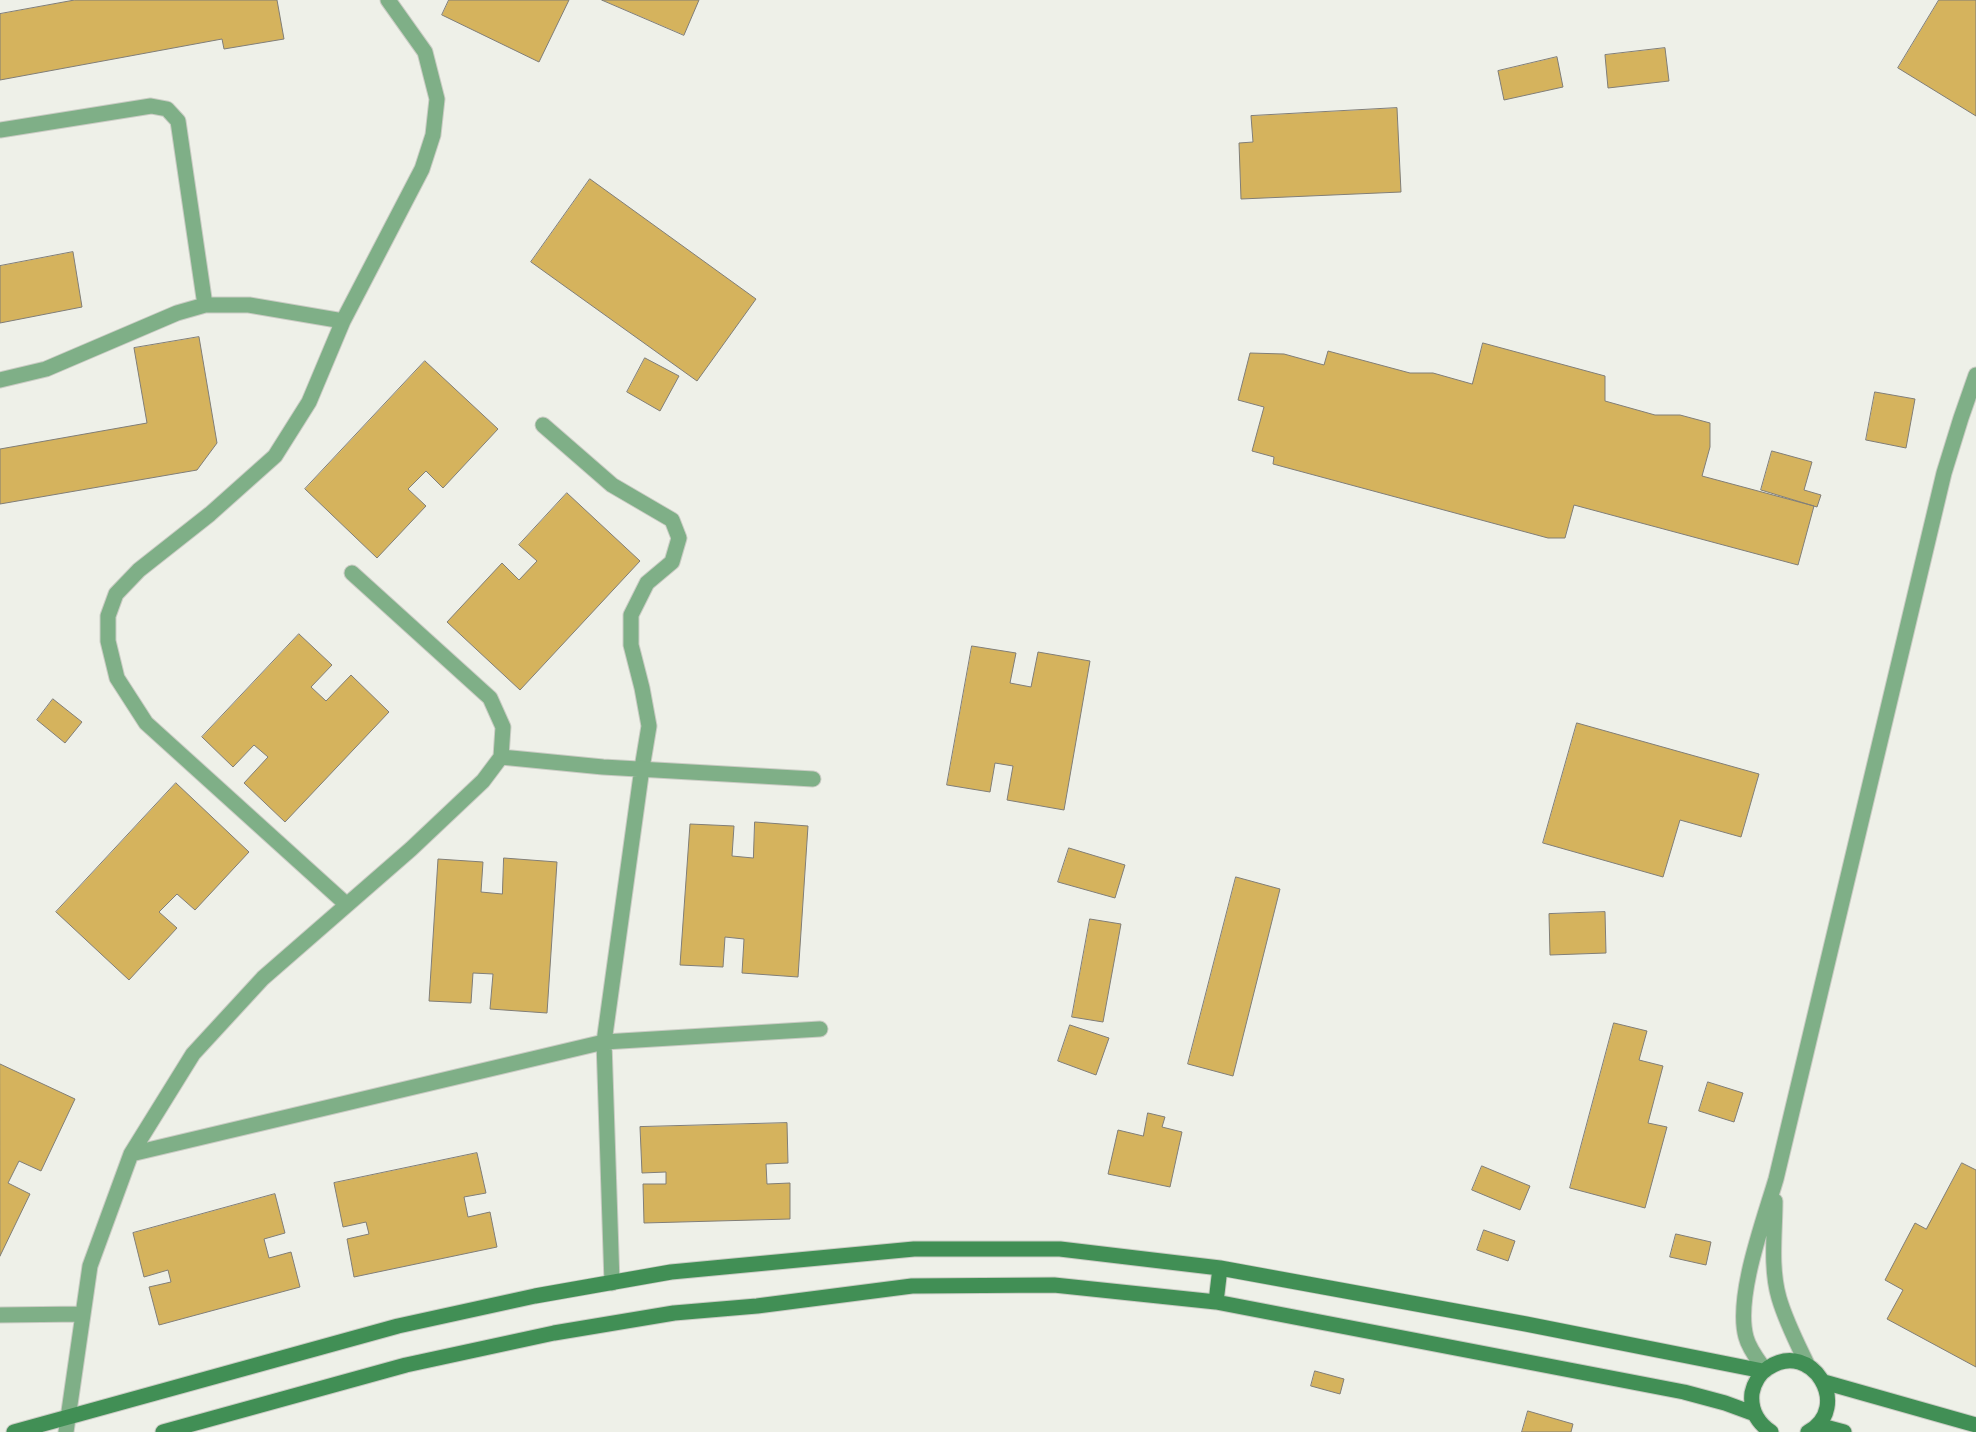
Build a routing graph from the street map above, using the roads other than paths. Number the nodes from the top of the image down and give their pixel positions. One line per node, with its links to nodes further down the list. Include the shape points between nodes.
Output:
1 (388, 0): 4 (street, via 425,52 437,99 433,135 422,169)
2 (0, 130): 3 (street, via 151,106 166,109 178,122)
3 (205, 305): 4 (street, via 249,304); 6 (street, via 178,313 46,369)
4 (343, 320): 12 (street, via 309,402 275,456 210,514 139,570 116,594 108,616 108,641 117,678 146,723)
5 (1976, 375): 16 (street, via 1944,473)
6 (0, 380)
7 (543, 425): 10 (street, via 612,485 672,520 679,538 672,562 647,583 631,615 631,645 649,726)
8 (352, 573): 9 (street, via 490,698 503,727)
9 (501, 757): 10 (street); 12 (street, via 483,781)
10 (642, 768): 11 (street); 14 (street)
11 (812, 779)
12 (346, 904): 15 (street, via 263,978 193,1054)
13 (820, 1029): 14 (street)
14 (604, 1042): 15 (street); 18 (street)
15 (131, 1154): 20 (street, via 90,1266)
16 (1776, 1179): 22 (street, via 1774,1267 1778,1296); 23 (street, via 1746,1285 1743,1311 1746,1337)
17 (1220, 1268): 18 (main road, via 1060,1249 914,1250 671,1272); 19 (main road); 23 (main road)
18 (612, 1283): 26 (main road, via 398,1326)
19 (1216, 1302): 25 (main road, via 1684,1392); 31 (main road, via 1054,1285 912,1286 674,1313 554,1332 406,1365)
20 (83, 1314): 21 (street); 26 (street)
21 (0, 1315)
22 (1808, 1366): 23 (main road, via 1786,1361); 24 (main road)
23 (1764, 1371): 25 (main road, via 1752,1392)
24 (1824, 1382): 27 (main road); 28 (main road, via 1828,1404)
25 (1755, 1414): 32 (main road, via 1762,1426)
26 (69, 1416): 29 (main road); 30 (street)
27 (1976, 1425)
28 (1813, 1430): 33 (main road)
29 (14, 1432)
30 (66, 1432)
31 (163, 1432)
32 (1771, 1432)
33 (1844, 1432)

